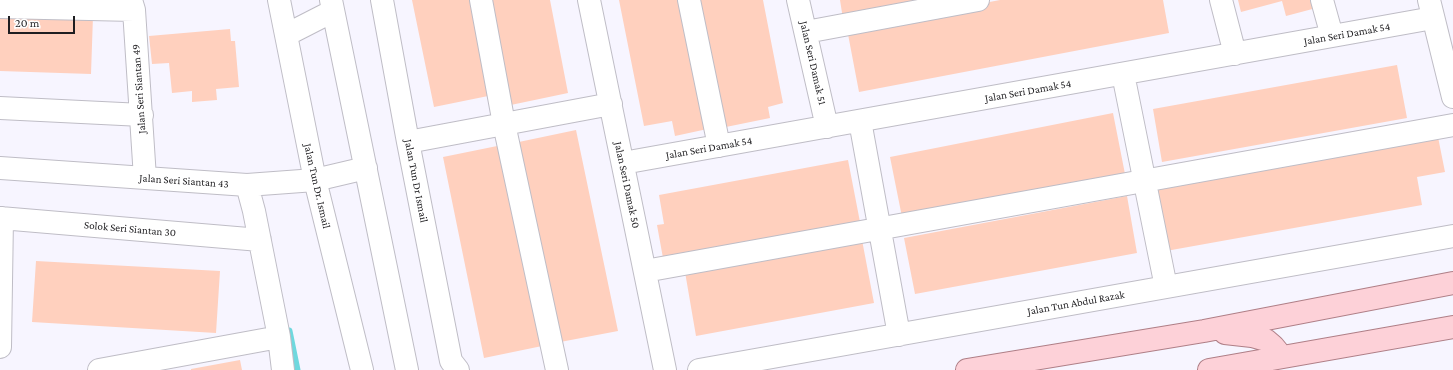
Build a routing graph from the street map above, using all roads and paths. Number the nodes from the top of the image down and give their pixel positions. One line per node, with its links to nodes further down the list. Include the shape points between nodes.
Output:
1 (279, 0): 15 (street, Jalan Tun Dr. Ismail)
2 (382, 0): 27 (street, Jalan Tun Dr Ismail)
3 (480, 0): 24 (street)
4 (589, 0): 20 (street, Jalan Seri Damak 50)
5 (689, 0): 28 (street)
6 (798, 0): 14 (street, Jalan Seri Damak 51)
7 (978, 0): 14 (street)
8 (1221, 0): 17 (street)
9 (1322, 0): 16 (street)
10 (132, 5): 12 (street); 22 (street, Jalan Seri Siantan 49)
11 (332, 6): 15 (street); 31 (street)
12 (0, 7)
13 (1431, 9): 16 (street, Jalan Seri Damak 54); 19 (street)
14 (806, 32): 26 (street, Jalan Seri Damak 51)
15 (286, 34): 33 (street, Jalan Tun Dr. Ismail)
16 (1332, 36): 17 (street, Jalan Seri Damak 54)
17 (1235, 54): 18 (street, Jalan Seri Damak 54)
18 (1122, 74): 23 (street, Jalan Seri Damak 54); 34 (street)
19 (1453, 97)
20 (611, 104): 24 (street); 29 (street, Jalan Seri Damak 50)
21 (0, 108): 22 (street)
22 (142, 115): 32 (street, Jalan Seri Siantan 49)
23 (860, 121): 26 (street, Jalan Seri Damak 54); 37 (street)
24 (504, 124): 27 (street); 54 (street)
25 (1453, 124): 34 (street)
26 (827, 127): 28 (street, Jalan Seri Damak 54)
27 (408, 142): 49 (street, Jalan Tun Dr Ismail)
28 (719, 146): 29 (street, Jalan Seri Damak 54)
29 (623, 163): 40 (street, Jalan Seri Damak 50)
30 (0, 168): 32 (street, Jalan Seri Siantan 43)
31 (366, 168): 33 (street, Jalan Seri Siantan 43); 53 (street)
32 (145, 178): 35 (street, Jalan Seri Siantan 43)
33 (315, 180): 35 (street, Jalan Seri Siantan 43); 52 (street, Jalan Tun Dr. Ismail)
34 (1144, 180): 37 (street); 42 (street)
35 (247, 185): 39 (street)
36 (1, 218): 39 (street, Solok Seri Siantan 30); 47 (street)
37 (879, 228): 40 (street); 45 (street)
38 (1453, 236): 42 (street, Jalan Tun Abdul Razak)
39 (260, 240): 46 (street)
40 (645, 271): 55 (street, Jalan Seri Damak 50)
41 (1453, 283): 44 (main road)
42 (1166, 287): 45 (street, Jalan Tun Abdul Razak)
43 (1453, 326): 48 (main road)
44 (1204, 330): 48 (main road, via 1266,340); 57 (main road)
45 (898, 335): 56 (street, Jalan Tun Abdul Razak)
46 (278, 337): 50 (street); 51 (street)
47 (0, 347)
48 (1282, 357): 58 (main road)
49 (454, 366)
50 (99, 370)
51 (283, 370)
52 (362, 370)
53 (407, 370)
54 (557, 370)
55 (665, 370)
56 (699, 370)
57 (967, 370)
58 (1209, 370)

